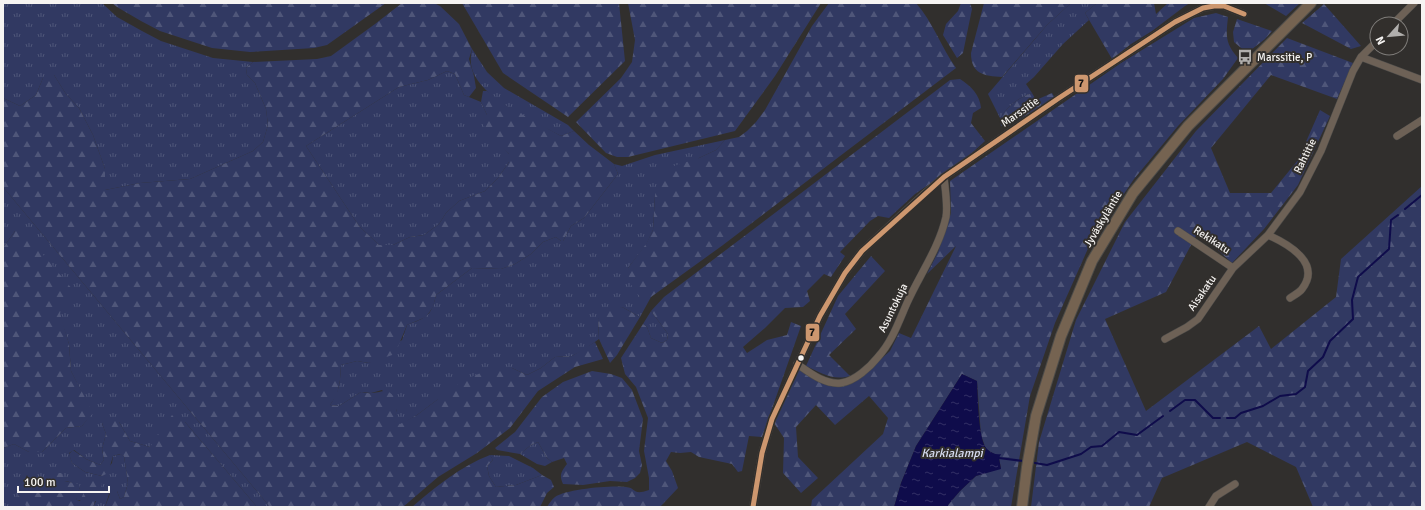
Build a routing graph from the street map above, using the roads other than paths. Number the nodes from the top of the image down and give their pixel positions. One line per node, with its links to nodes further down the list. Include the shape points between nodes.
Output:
1 (1311, 3): 20 (highway, Jyväskyläntie, via 1178,138 1133,193 1092,261 1061,336 1036,416)
2 (1414, 3): 5 (street)
3 (1222, 4): 4 (street, Marssitie); 11 (street, Marssitie, via 1203,8 1175,22)
4 (1244, 14)
5 (1401, 16)
6 (1369, 48): 7 (street, Rahtitie)
7 (1361, 57): 8 (street); 13 (street, Rahtitie, via 1321,151 1300,192)
8 (1422, 80)
9 (1422, 120): 10 (street)
10 (1397, 136)
11 (944, 177): 17 (street, Marssitie, via 862,251 845,273 820,316); 17 (street, Asuntokuja, via 946,216 934,251 879,356 867,369 841,383 828,382)
12 (1178, 231): 14 (street, Rekikatu)
13 (1268, 235): 14 (street, Rahtitie); 15 (street, via 1297,252 1307,266 1307,280 1301,290)
14 (1233, 268): 16 (street, Aisakatu, via 1198,320)
15 (1290, 298)
16 (1165, 339)
17 (797, 364): 19 (street, Marssitie, via 772,419 762,453)
18 (1235, 484): 21 (street, via 1216,496)
19 (753, 507)
20 (1022, 507)
21 (1209, 507)

